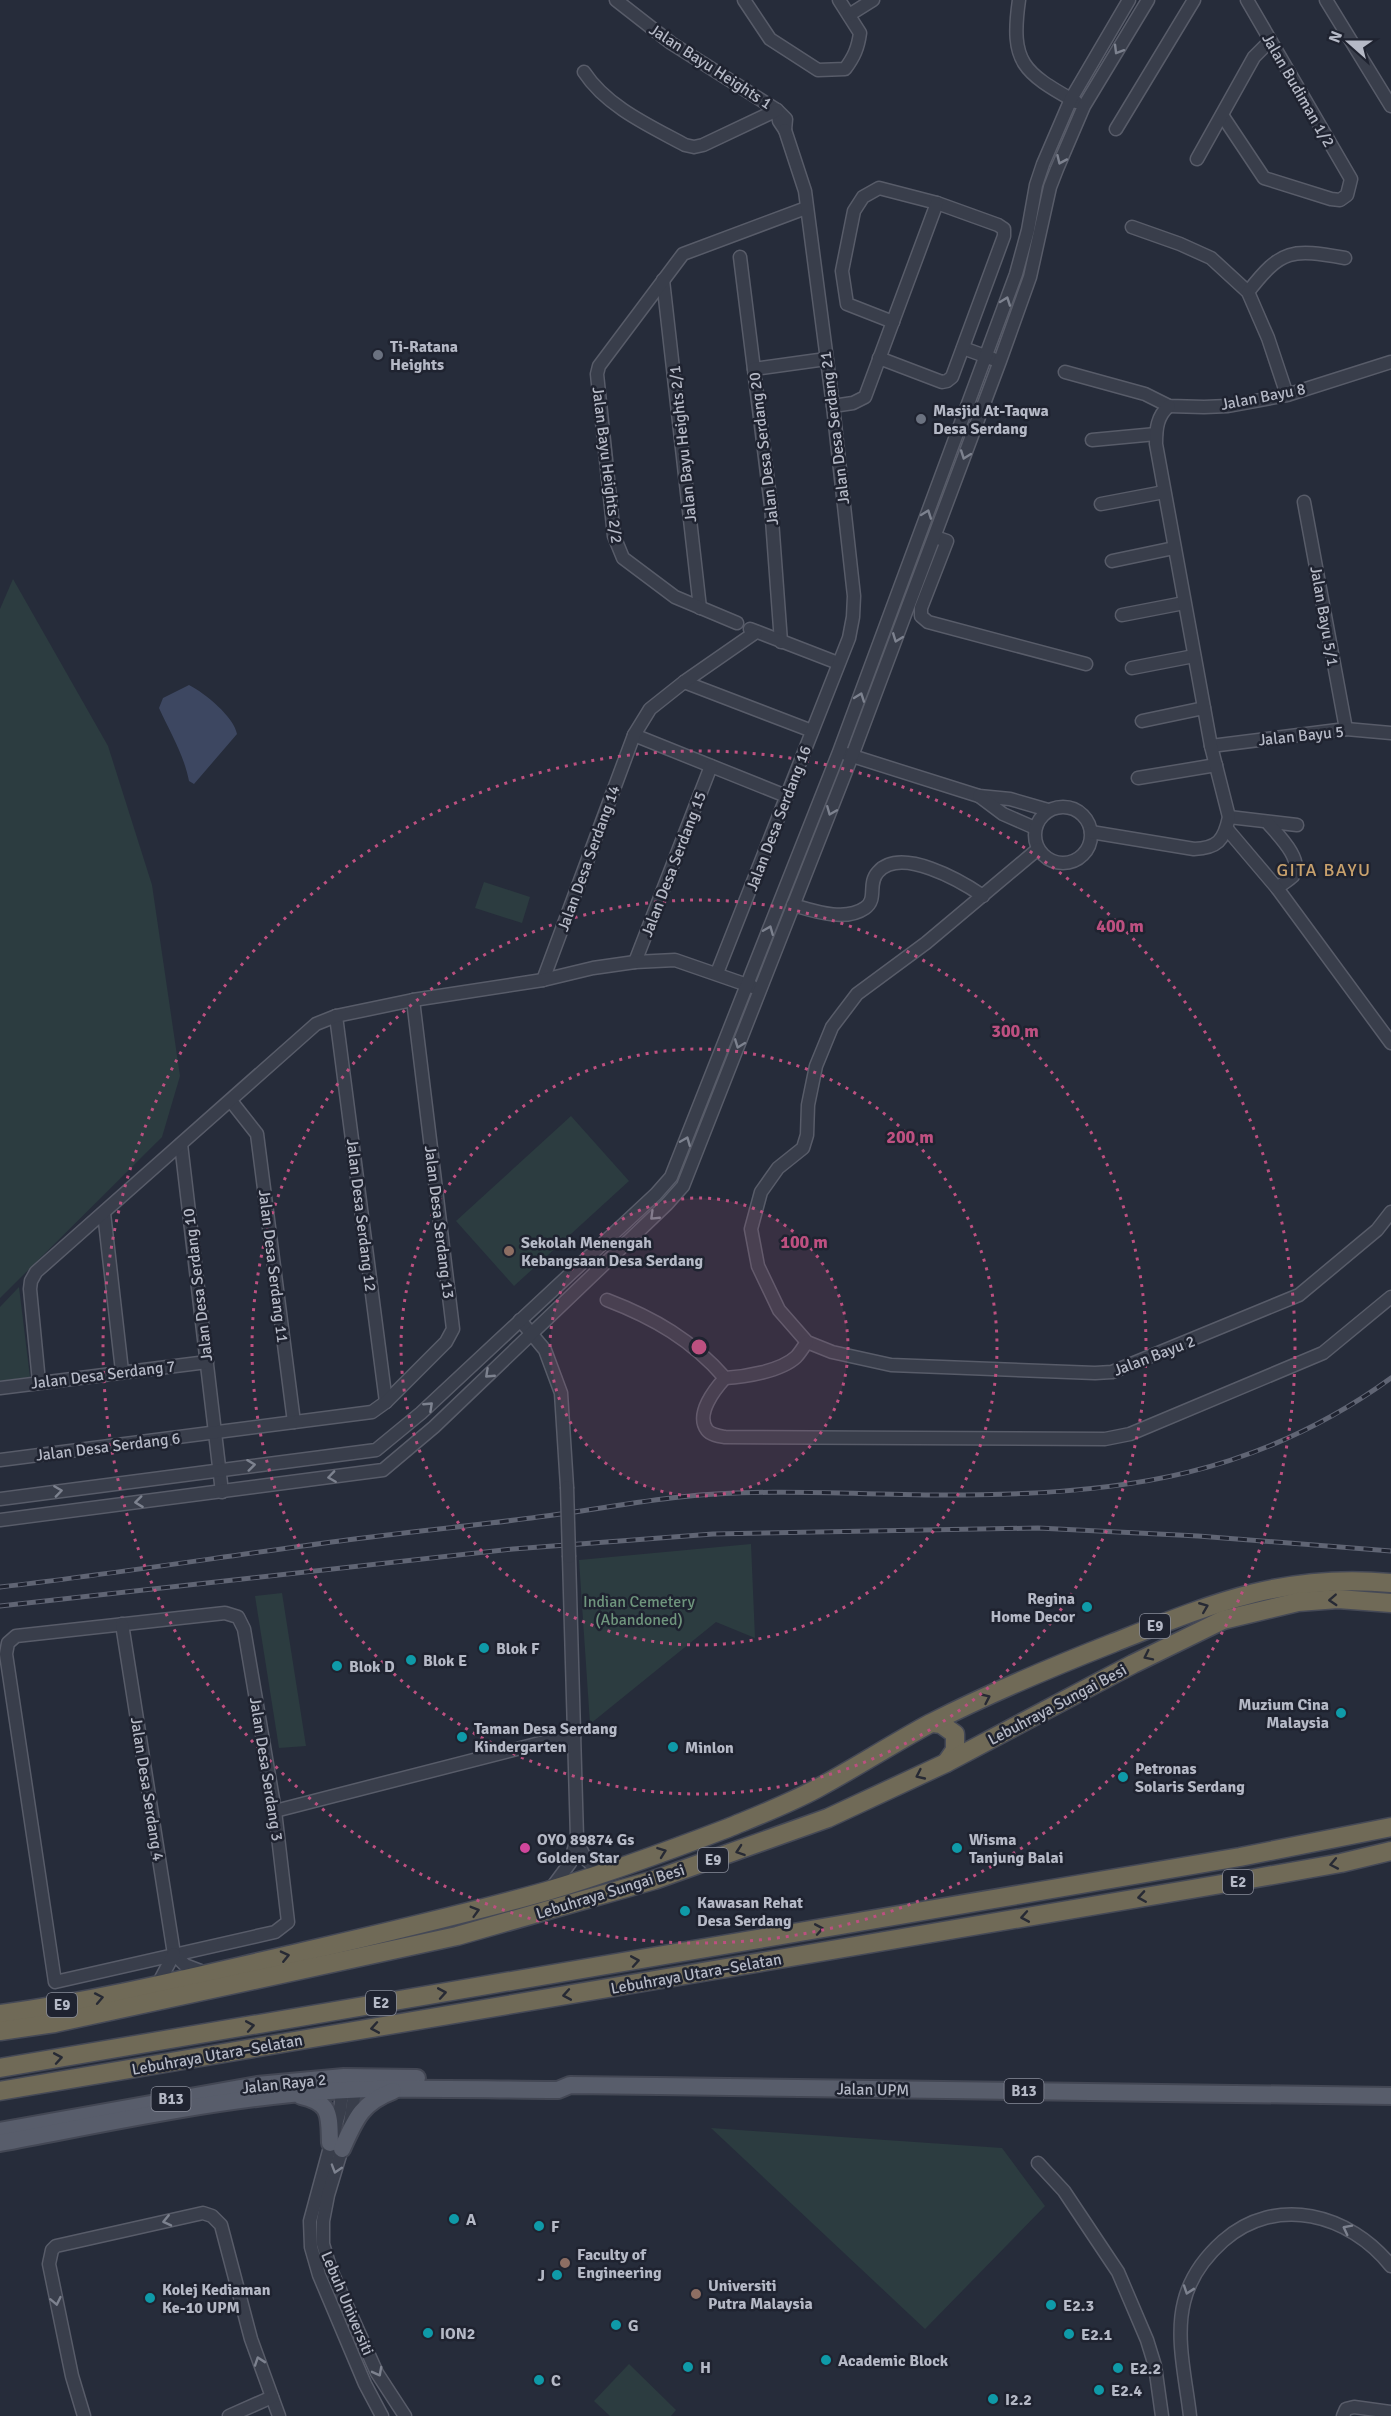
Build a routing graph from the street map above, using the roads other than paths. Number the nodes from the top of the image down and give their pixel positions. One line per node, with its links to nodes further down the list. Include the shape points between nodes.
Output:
1 (616, 0): 17 (street, Jalan Bayu Heights 1, via 671,43)
2 (744, 0): 11 (street, via 770,39 818,70 845,69 858,50 860,33)
3 (839, 0): 11 (street)
4 (873, 0): 11 (street)
5 (1019, 0): 14 (street, via 1015,29 1023,63 1030,74)
6 (1130, 0): 14 (street)
7 (1148, 0): 15 (street, one-way to 15)
8 (1194, 0): 19 (street)
9 (1247, 0): 12 (street, Jalan Budiman 1/2)
10 (1326, 0): 16 (street)
11 (849, 15)
12 (1270, 41): 18 (street, via 1254,57); 18 (street, Jalan Budiman 1/2, via 1351,179 1347,195 1340,200 1264,178)
13 (584, 72): 17 (street, via 628,112 694,147)
14 (1071, 99): 15 (street); 30 (street, one-way to 14, via 1016,274 1036,185)
15 (1084, 106): 33 (street, one-way to 33, via 1050,188 1030,277)
16 (1391, 106)
17 (777, 110): 22 (street, Jalan Desa Serdang 21, via 786,119 785,130 805,191)
18 (1222, 115): 20 (street)
19 (1116, 129)
20 (1197, 159)
21 (937, 203): 28 (street); 28 (street, via 879,188 863,197 854,211 842,271 847,304); 29 (street, via 1004,229)
22 (806, 208): 26 (street, Jalan Bayu Heights 2/2, via 683,254); 32 (street, Jalan Desa Serdang 21)
23 (1132, 227): 27 (street, via 1211,258)
24 (740, 257): 35 (street, Jalan Desa Serdang 20)
25 (1345, 258): 27 (street, via 1306,251 1289,254 1272,264)
26 (663, 280): 49 (street, Jalan Bayu Heights 2/1); 49 (street, Jalan Bayu Heights 2/2, via 597,374 614,536 623,558 675,597)
27 (1248, 292): 37 (street)
28 (893, 322): 31 (street)
29 (963, 348): 30 (street); 31 (street, via 952,376 942,382)
30 (986, 356): 33 (street); 65 (street, one-way to 30)
31 (879, 358): 38 (street, via 865,397)
32 (826, 359): 35 (street); 38 (street, Jalan Desa Serdang 21)
33 (1000, 361): 45 (street, one-way to 45)
34 (1391, 362): 37 (street, Jalan Bayu 8)
35 (754, 369): 52 (street, Jalan Desa Serdang 20, via 771,506)
36 (1065, 372): 39 (street, Jalan Bayu 8, via 1145,394)
37 (1287, 394): 39 (street, Jalan Bayu 8, via 1228,406)
38 (833, 406): 54 (street, Jalan Desa Serdang 21, via 854,596 849,638)
39 (1169, 406): 40 (street)
40 (1156, 434): 41 (street); 42 (street)
41 (1092, 440)
42 (1164, 492): 44 (street); 46 (street)
43 (1304, 502): 60 (street, Jalan Bayu 5/1)
44 (1101, 504)
45 (935, 537): 55 (street, via 947,541 921,608 921,616 928,622); 66 (street, one-way to 66)
46 (1174, 548): 47 (street); 48 (street)
47 (1112, 561)
48 (1184, 603): 50 (street); 53 (street)
49 (700, 608): 51 (street, Jalan Bayu Heights 2/2)
50 (1122, 615)
51 (747, 628): 52 (street, Jalan Bayu Heights 2/2); 57 (street, Jalan Desa Serdang 14)
52 (781, 642): 54 (street, Jalan Bayu Heights 2/2)
53 (1194, 656): 56 (street); 58 (street)
54 (838, 663): 61 (street, Jalan Desa Serdang 16)
55 (1086, 664)
56 (1132, 668)
57 (684, 682): 61 (street); 63 (street, Jalan Desa Serdang 14, via 650,709)
58 (1204, 708): 59 (street); 64 (street)
59 (1142, 721)
60 (1346, 729): 62 (street, Jalan Bayu 5); 64 (street, Jalan Bayu 5)
61 (812, 731): 70 (street, Jalan Desa Serdang 16)
62 (1391, 733)
63 (634, 735): 68 (street); 84 (street, Jalan Desa Serdang 14)
64 (1211, 746): 67 (street)
65 (840, 752): 66 (street); 85 (street, one-way to 65)
66 (852, 756): 71 (street); 81 (street, one-way to 81)
67 (1216, 765): 69 (street); 74 (street)
68 (711, 766): 70 (street); 82 (street, Jalan Desa Serdang 15)
69 (1138, 778)
70 (786, 796): 83 (street, Jalan Desa Serdang 16)
71 (979, 796): 72 (street, via 1010,799); 76 (street, via 1004,814)
72 (1048, 810): 76 (street); 77 (street, via 1064,806 1079,811)
73 (1267, 822): 74 (street); 75 (street); 79 (street, via 1294,855 1296,867 1294,875)
74 (1228, 823): 77 (street, via 1221,840 1211,848 1194,849); 79 (street)
75 (1297, 825)
76 (1035, 828): 78 (street)
77 (1091, 832): 78 (street, via 1089,847 1070,862 1052,861)
78 (1038, 849): 80 (street)
79 (1277, 888): 89 (street)
80 (983, 896): 81 (street, via 938,871 901,863 878,871 872,888 874,895 862,910 829,914); 98 (street, via 857,994 832,1027 816,1066 803,1148 778,1168 761,1192 751,1229 758,1266 779,1310)
81 (794, 905): 86 (street)
82 (635, 962): 83 (street, via 675,960); 84 (street)
83 (717, 973): 85 (street)
84 (543, 980): 87 (street)
85 (747, 984): 86 (street); 96 (street, one-way to 85, via 671,1177)
86 (761, 989): 97 (street, one-way to 97, via 683,1186)
87 (413, 1000): 88 (street); 104 (street, Jalan Desa Serdang 13, via 453,1329 446,1342)
88 (337, 1022): 90 (street, via 315,1024); 104 (street, Jalan Desa Serdang 12)
89 (1391, 1043)
90 (231, 1101): 91 (street); 106 (street, Jalan Desa Serdang 11, via 257,1134)
91 (181, 1144): 93 (street); 99 (street, Jalan Desa Serdang 10)
92 (1391, 1212): 98 (street, Jalan Bayu 2, via 1377,1230 1299,1295 1112,1372 891,1365 852,1358)
93 (104, 1213): 100 (street); 102 (street, via 36,1272 31,1281)
94 (1391, 1297): 101 (street, via 1323,1353 1111,1439 725,1437 712,1434 704,1420 705,1408)
95 (607, 1300): 101 (street, via 670,1330 705,1355)
96 (520, 1320): 97 (street); 109 (street, one-way to 96, via 376,1450)
97 (532, 1334): 110 (street, one-way to 110, via 383,1470); 117 (street, bridge, via 545,1350 561,1393)
98 (807, 1342): 101 (street, via 795,1358 774,1368 746,1377)
99 (207, 1362): 100 (street, Jalan Desa Serdang 7); 107 (street, Jalan Desa Serdang 10)
100 (122, 1371): 102 (street, Jalan Desa Serdang 7)
101 (725, 1378)
102 (39, 1382): 103 (street, Jalan Desa Serdang 7)
103 (0, 1388)
104 (386, 1402): 105 (street, Jalan Desa Serdang 13)
105 (372, 1412): 106 (street, Jalan Desa Serdang 6)
106 (294, 1422): 107 (street, Jalan Desa Serdang 6)
107 (215, 1429): 108 (street, Jalan Desa Serdang 6); 109 (street, Jalan Desa Serdang 10)
108 (0, 1460)
109 (219, 1469): 110 (street, Jalan Desa Serdang 10); 111 (street, one-way to 109)
110 (222, 1492): 112 (street, one-way to 112)
111 (0, 1499)
112 (0, 1520)
113 (1391, 1583): 116 (highway, Lebuhraya Sungai Besi / E9, one-way to 113, via 1066,1662 1216,1602 1315,1581)
114 (1391, 1603): 118 (highway, Lebuhraya Sungai Besi / E9, one-way to 118, via 1338,1599 1298,1602 1222,1620)
115 (122, 1624): 119 (street, Jalan Desa Serdang 3, via 225,1613 238,1617 244,1629); 125 (street, Jalan Desa Serdang 4); 125 (street, via 16,1636 8,1644 6,1654 55,1982)
116 (933, 1723): 118 (highway, via 955,1734 955,1750); 123 (highway, Lebuhraya Sungai Besi / E9, one-way to 116, via 813,1791)
117 (574, 1738): 119 (street, via 540,1743); 121 (street)
118 (946, 1763): 129 (highway, Lebuhraya Sungai Besi / E9, one-way to 129, via 828,1818 740,1851 654,1880 457,1936 55,2023)
119 (275, 1810): 125 (street, Jalan Desa Serdang 3, via 288,1922 275,1932)
120 (1391, 1827): 130 (highway, Lebuhraya Utara–Selatan / E2, one-way to 120, via 1240,1857)
121 (577, 1838): 123 (street, via 592,1867); 124 (street, via 570,1863)
122 (1391, 1851): 134 (highway, Lebuhraya Utara–Selatan / E2, one-way to 134, via 1245,1880)
123 (608, 1872): 124 (highway, Lebuhraya Sungai Besi / E9)
124 (550, 1890): 126 (highway, Lebuhraya Sungai Besi / E9, one-way to 124, via 453,1917)
125 (174, 1954): 126 (street, via 185,1965); 127 (street)
126 (208, 1974): 127 (highway, Lebuhraya Sungai Besi / E9)
127 (158, 1984): 128 (highway, Lebuhraya Sungai Besi / E9, one-way to 127)
128 (0, 2014)
129 (0, 2031)
130 (0, 2068)
131 (350, 2084): 132 (main road, Jalan Raya 2 / B13, via 559,2079); 133 (main road, Jalan UPM / B13); 135 (main road, Jalan Raya 2 / B13); 137 (main road, Jalan Raya 2 / B13, via 291,2080); 139 (street, Lebuh Universiti, via 353,2113)
132 (570, 2085): 133 (main road, Jalan UPM / B13, via 558,2090); 136 (main road, Jalan UPM / B13)
133 (399, 2089): 139 (main road, via 366,2106)
134 (0, 2091)
135 (291, 2094): 138 (main road, Jalan Raya 2 / B13, via 204,2105); 139 (main road, via 324,2106)
136 (1391, 2096)
137 (0, 2131)
138 (0, 2143)
139 (336, 2146): 147 (street, Lebuh Universiti, via 310,2221 310,2247 360,2373); 148 (street, Lebuh Universiti, one-way to 148, via 324,2212 323,2244 378,2373)
140 (1038, 2163): 149 (street, via 1064,2191 1118,2272 1155,2366)
141 (1391, 2266): 150 (street, one-way to 150, via 1358,2235 1309,2215 1263,2218 1236,2230 1211,2251 1193,2275 1184,2303 1180,2332)
142 (272, 2397): 144 (street, one-way to 144, via 251,2339 220,2225 202,2213 52,2250 49,2264); 145 (street); 146 (street)
143 (1391, 2412): 151 (street, via 1354,2407 1346,2409)
144 (84, 2416)
145 (229, 2416)
146 (279, 2416)
147 (382, 2416)
148 (405, 2416)
149 (1162, 2416)
150 (1190, 2416)
151 (1343, 2416)

